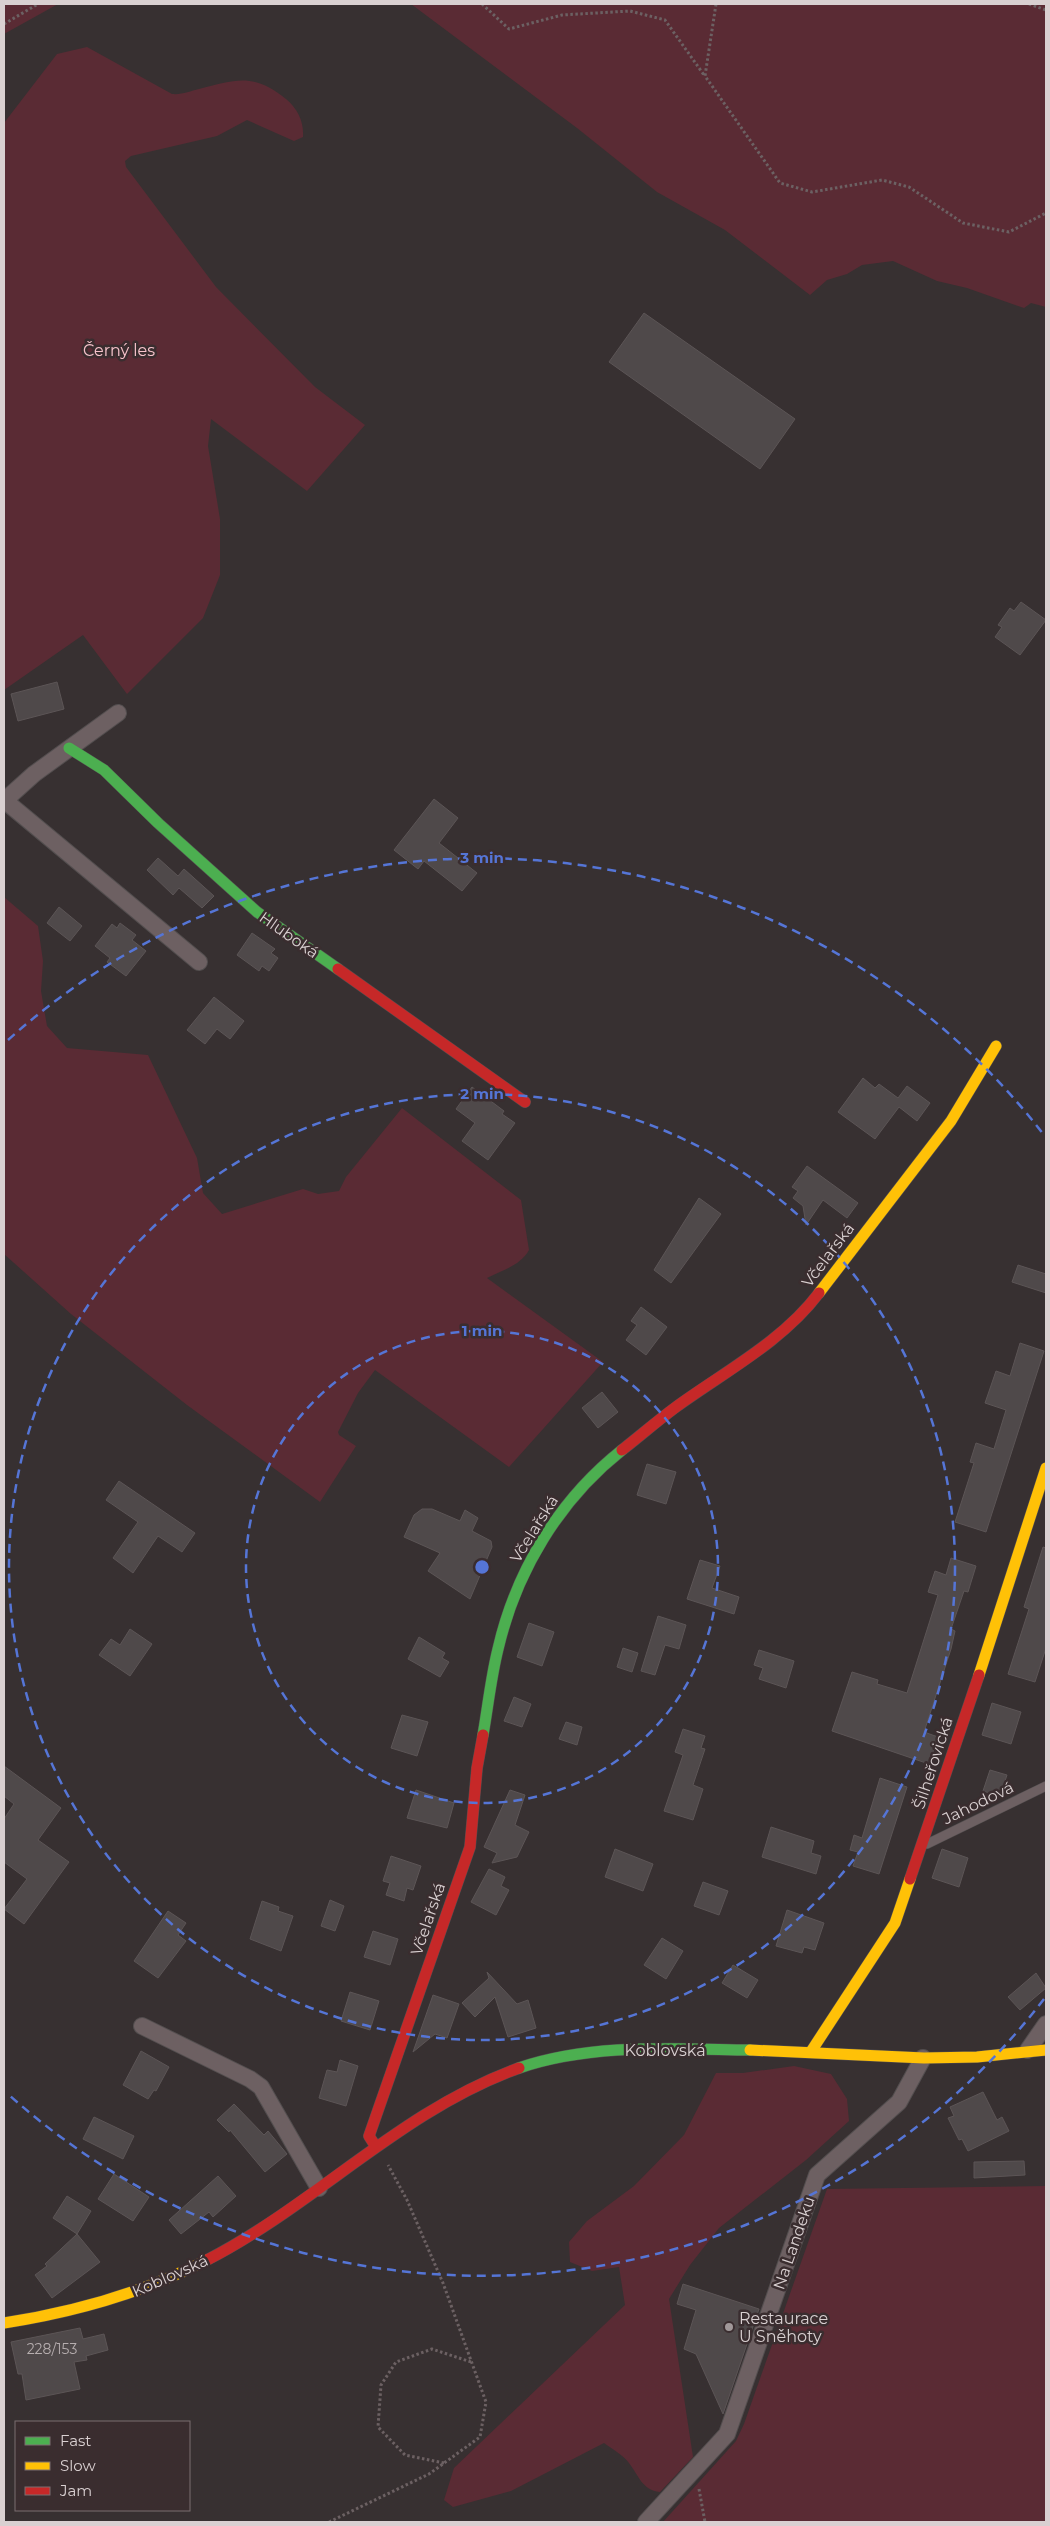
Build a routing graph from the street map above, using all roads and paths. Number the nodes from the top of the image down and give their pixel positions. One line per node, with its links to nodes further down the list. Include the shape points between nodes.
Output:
1 (38, 4): 6 (path)
2 (482, 4): 7 (path, via 509,29 572,15 630,11 664,20)
3 (716, 4): 7 (path)
4 (1029, 4): 5 (path)
5 (1046, 10)
6 (4, 24)
7 (705, 76): 8 (path, via 780,184 812,192 882,180 909,187 963,223 1008,232)
8 (1046, 213)
9 (118, 713): 10 (street)
10 (69, 748): 11 (street); 14 (street, Hluboká, via 104,770 257,912)
11 (4, 801): 12 (street)
12 (199, 962)
13 (996, 1046): 24 (street, Včelařská, via 951,1121 806,1310 619,1452 563,1508 528,1563 498,1649 477,1768 470,1847 369,2136)
14 (525, 1102)
15 (1046, 1468): 17 (street, Šilheřovická)
16 (1046, 1786): 17 (lane, Jahodová)
17 (922, 1846): 20 (street, Šilheřovická, via 894,1923)
18 (1046, 2024): 21 (street)
19 (142, 2026): 25 (street, via 261,2087)
20 (812, 2050): 23 (street, Koblovská); 24 (street, Koblovská, via 630,2049 570,2054 524,2066 482,2083 457,2095)
21 (1028, 2050): 22 (street, Koblovská); 23 (street, Koblovská, via 986,2056)
22 (1046, 2050)
23 (923, 2058): 29 (street, Na Landeku, via 899,2102 817,2175 727,2434)
24 (376, 2147): 25 (street, Koblovská); 27 (path, via 407,2200 443,2283)
25 (319, 2188): 26 (street, Koblovská, via 217,2255 139,2291 68,2312)
26 (4, 2323)
27 (472, 2362): 28 (path, via 486,2402 480,2437); 28 (path, via 432,2349 396,2362 381,2385 378,2427 405,2455)
28 (444, 2463): 30 (path, via 429,2474)
29 (695, 2469): 31 (street, Na Landeku); 32 (path)
30 (329, 2522)
31 (646, 2522)
32 (705, 2522)

